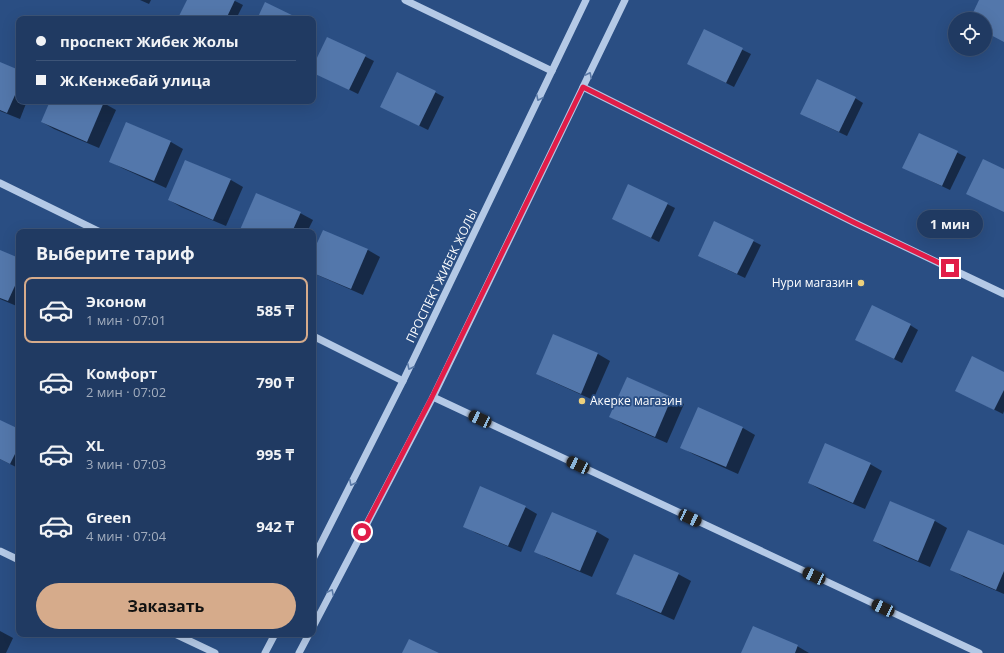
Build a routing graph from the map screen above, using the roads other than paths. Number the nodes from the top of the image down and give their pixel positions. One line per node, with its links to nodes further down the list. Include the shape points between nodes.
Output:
1 (405, 0): 4 (street)
2 (586, 0): 4 (street, ПРОСПЕКТ ЖИБЕК ЖОЛЫ)
3 (625, 0): 5 (street, one-way to 3)
4 (552, 71): 10 (street, ПРОСПЕКТ ЖИБЕК ЖОЛЫ, one-way to 10)
5 (583, 87): 8 (street, via 855,223); 11 (street)
6 (0, 183): 7 (street)
7 (94, 229)
8 (1004, 294)
9 (316, 338): 10 (street)
10 (403, 381): 13 (street, ПРОСПЕКТ ЖИБЕК ЖОЛЫ, one-way to 13)
11 (432, 397): 15 (street, one-way to 11); 22 (street)
12 (0, 551): 14 (street)
13 (316, 553)
14 (16, 559)
15 (316, 621)
16 (181, 637): 19 (street)
17 (273, 637): 20 (street)
18 (307, 637): 21 (street)
19 (215, 653)
20 (265, 653)
21 (299, 653)
22 (979, 653)

